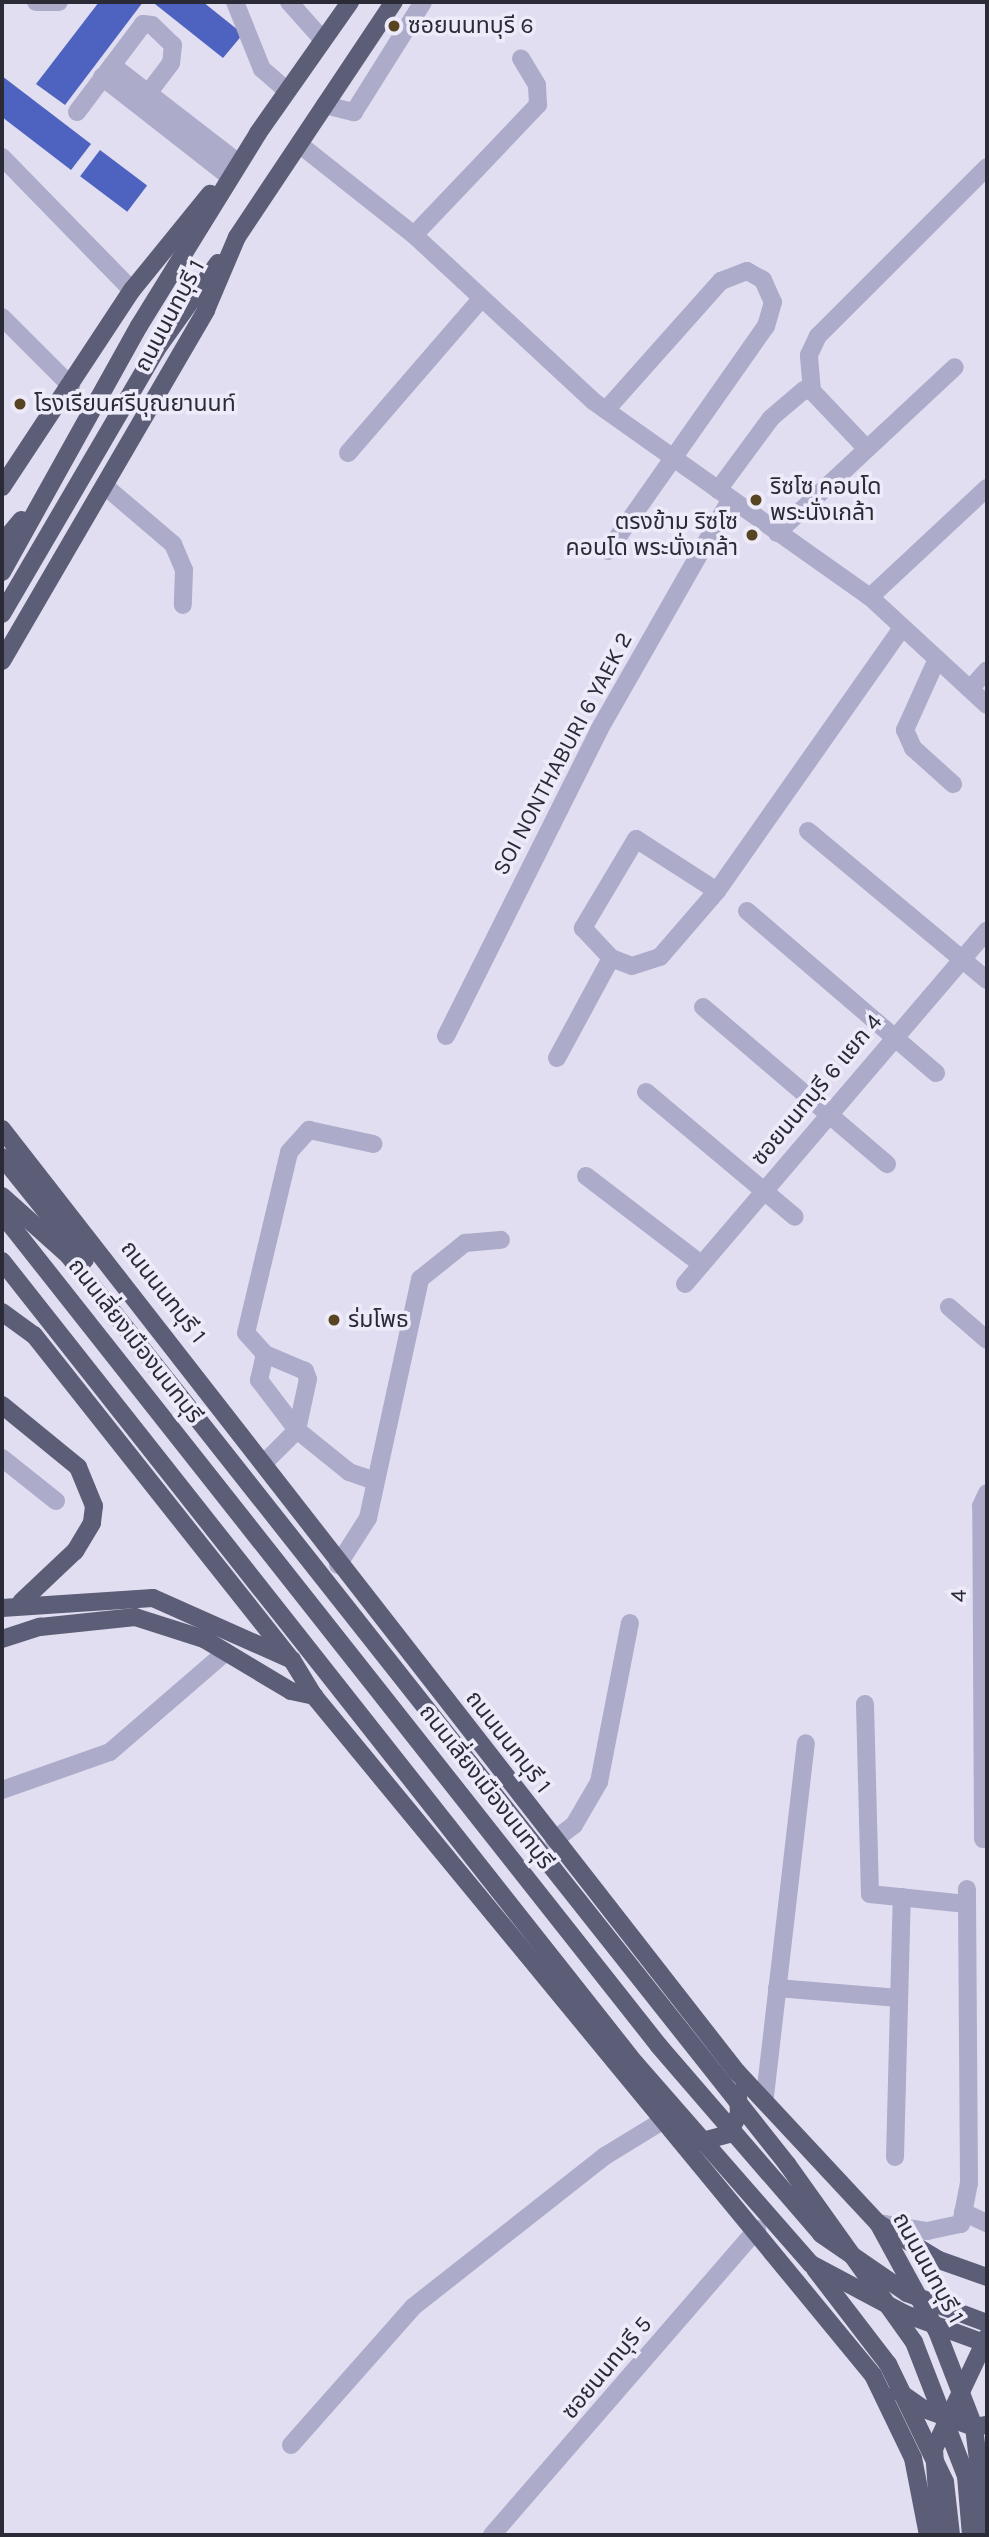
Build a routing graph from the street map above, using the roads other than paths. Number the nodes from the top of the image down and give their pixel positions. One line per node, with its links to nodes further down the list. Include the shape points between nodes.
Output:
1 (36, 2): 2 (street)
2 (60, 2)
3 (235, 2): 11 (street, via 258,62)
4 (289, 2): 8 (street)
5 (350, 2): 8 (main road, ถนนนนทบุรี 1)
6 (394, 2): 13 (main road, ถนนนนทบุรี 1)
7 (424, 2): 13 (street, via 354,112)
8 (323, 40): 11 (main road, ถนนนนทบุรี 1)
9 (521, 58): 20 (street, via 537,85 538,105)
10 (107, 71): 12 (street); 12 (street, via 143,24 152,24 173,45 174,54); 14 (street); 19 (street)
11 (287, 91): 15 (main road, ถนนนนทบุรี 1)
12 (148, 93): 19 (street)
13 (325, 104): 16 (main road, ถนนนนทบุรี 1)
14 (77, 112)
15 (258, 134): 19 (main road); 35 (main road, ถนนนนทบุรี 1)
16 (299, 144): 20 (street); 21 (main road, ถนนนนทบุรี 1)
17 (2, 157): 22 (street)
18 (987, 167): 27 (street, via 818,336 809,355)
19 (231, 168): 22 (main road)
20 (414, 234): 23 (street)
21 (237, 237): 33 (main road, ถนนนนทบุรี 1, via 206,310); 43 (main road, via 156,350)
22 (132, 290): 26 (main road)
23 (481, 299): 28 (street); 30 (street)
24 (2, 317): 26 (street)
25 (955, 367): 29 (street)
26 (71, 386): 32 (main road)
27 (812, 391): 29 (street); 36 (street, SOI NONTHABURI 6 YAEK 2, via 804,390 771,418)
28 (606, 410): 31 (street); 31 (street, via 721,281 747,271 763,280 773,302 766,326)
29 (867, 449): 37 (street)
30 (348, 453)
31 (668, 457): 36 (street); 39 (street)
32 (3, 484)
33 (106, 487): 42 (street, via 173,544 184,570); 46 (main road, ถนนนนทบุรี 1)
34 (987, 488): 41 (street)
35 (43, 493): 38 (main road); 40 (main road, ถนนนนทบุรี 1)
36 (724, 494): 37 (street); 59 (street, SOI NONTHABURI 6 YAEK 2, via 599,730)
37 (777, 533): 41 (street)
38 (2, 543)
39 (608, 551)
40 (2, 572)
41 (870, 597): 44 (street)
42 (183, 605)
43 (2, 614)
44 (902, 628): 45 (street); 52 (street)
45 (937, 659): 48 (street); 50 (street, via 905,730 913,748)
46 (2, 661)
47 (987, 670): 48 (street)
48 (970, 689): 49 (street)
49 (987, 705)
50 (954, 784)
51 (808, 831): 56 (street)
52 (718, 891): 55 (street, via 660,957 632,966); 55 (street, via 634,840 583,928)
53 (747, 911): 60 (street)
54 (987, 930): 56 (street, ซอยนนทบุรี 6 แยก 4)
55 (611, 958): 61 (street)
56 (962, 958): 57 (street); 60 (street, ซอยนนทบุรี 6 แยก 4)
57 (987, 980)
58 (703, 1007): 64 (street)
59 (446, 1036)
60 (895, 1036): 62 (street); 64 (street, ซอยนนทบุรี 6 แยก 4)
61 (557, 1058)
62 (936, 1073)
63 (646, 1092): 70 (street)
64 (829, 1113): 68 (street); 70 (street, ซอยนนทบุรี 6 แยก 4)
65 (2, 1129): 86 (main road, ถนนนนทบุรี 1)
66 (373, 1144): 81 (street, via 309,1130 289,1152 246,1333)
67 (2, 1157): 82 (main road, via 74,1244)
68 (887, 1164)
69 (586, 1176): 76 (street)
70 (765, 1190): 73 (street); 76 (street, ซอยนนทบุรี 6 แยก 4)
71 (2, 1196): 82 (main road, via 68,1255)
72 (2, 1214): 116 (main road, ถนนเลี่ยงเมืองนนทบุรี, bridge, via 659,2046 821,2234 907,2293)
73 (795, 1217)
74 (501, 1240): 87 (street, via 465,1243 420,1279)
75 (2, 1261): 114 (main road, bridge, via 635,2063)
76 (701, 1264): 77 (street, ซอยนนทบุรี 6 แยก 4)
77 (685, 1284)
78 (949, 1307): 80 (street)
79 (2, 1312): 96 (main road, via 34,1335)
80 (987, 1340)
81 (265, 1353): 84 (street, via 259,1380); 84 (street, via 305,1371)
82 (162, 1371): 128 (main road, bridge, via 787,2164 914,2342 966,2476)
83 (2, 1405): 91 (main road, via 78,1467 94,1506 75,1551)
84 (297, 1430): 86 (street); 87 (street, via 349,1472)
85 (2, 1458): 89 (street)
86 (264, 1462): 90 (main road, ถนนนนทบุรี 1)
87 (375, 1481): 90 (street, via 368,1518)
88 (987, 1493): 101 (street, 4, via 981,1506 985,1699 979,1765)
89 (56, 1501)
90 (338, 1565): 102 (main road, ถนนนนทบุรี 1)
91 (21, 1602): 92 (main road); 96 (main road, via 153,1598)
92 (2, 1608)
93 (630, 1623): 102 (street, via 599,1782 574,1825)
94 (2, 1639): 95 (main road, via 40,1627 135,1617)
95 (226, 1652): 97 (main road, via 290,1691); 100 (street, via 110,1752)
96 (292, 1660): 97 (main road)
97 (314, 1696): 108 (main road)
98 (865, 1704): 103 (street, via 867,1887 875,1896)
99 (806, 1743): 104 (street)
100 (2, 1790)
101 (983, 1839)
102 (554, 1840): 106 (main road, ถนนนนทบุรี 1)
103 (902, 1897): 105 (street); 110 (street, via 967,1896 969,2183)
104 (777, 1988): 105 (street); 107 (street)
105 (899, 1998): 109 (street)
106 (737, 2072): 107 (main road, ถนนนนทบุรี 1); 108 (main road, via 739,2114 728,2133 699,2143)
107 (765, 2096): 111 (main road, ถนนนนทบุรี 1)
108 (669, 2123): 113 (main road); 123 (street, via 605,2156 413,2307)
109 (895, 2157)
110 (964, 2212): 111 (street, via 961,2224 946,2231); 112 (street)
111 (878, 2223): 115 (main road, via 939,2260); 120 (main road, ถนนนนทบุรี 1)
112 (987, 2223)
113 (757, 2229): 119 (main road); 124 (street, ซอยนนทบุรี 5)
114 (811, 2264): 118 (main road, bridge, via 905,2314); 127 (main road, bridge, via 888,2364 945,2482)
115 (987, 2277)
116 (987, 2323)
117 (987, 2337): 120 (main road, ถนนนนทบุรี 1)
118 (987, 2344)
119 (873, 2375): 121 (main road); 125 (main road, via 914,2458)
120 (961, 2390): 121 (main road, ถนนนนทบุรี 1); 122 (main road, ถนนนนทบุรี 1)
121 (946, 2417): 122 (main road); 126 (main road, ถนนนนทบุรี 1, via 934,2449)
122 (980, 2426): 129 (main road, ถนนนนทบุรี 1)
123 (291, 2445)
124 (492, 2535)
125 (928, 2535)
126 (940, 2535)
127 (951, 2535)
128 (971, 2535)
129 (987, 2535)

